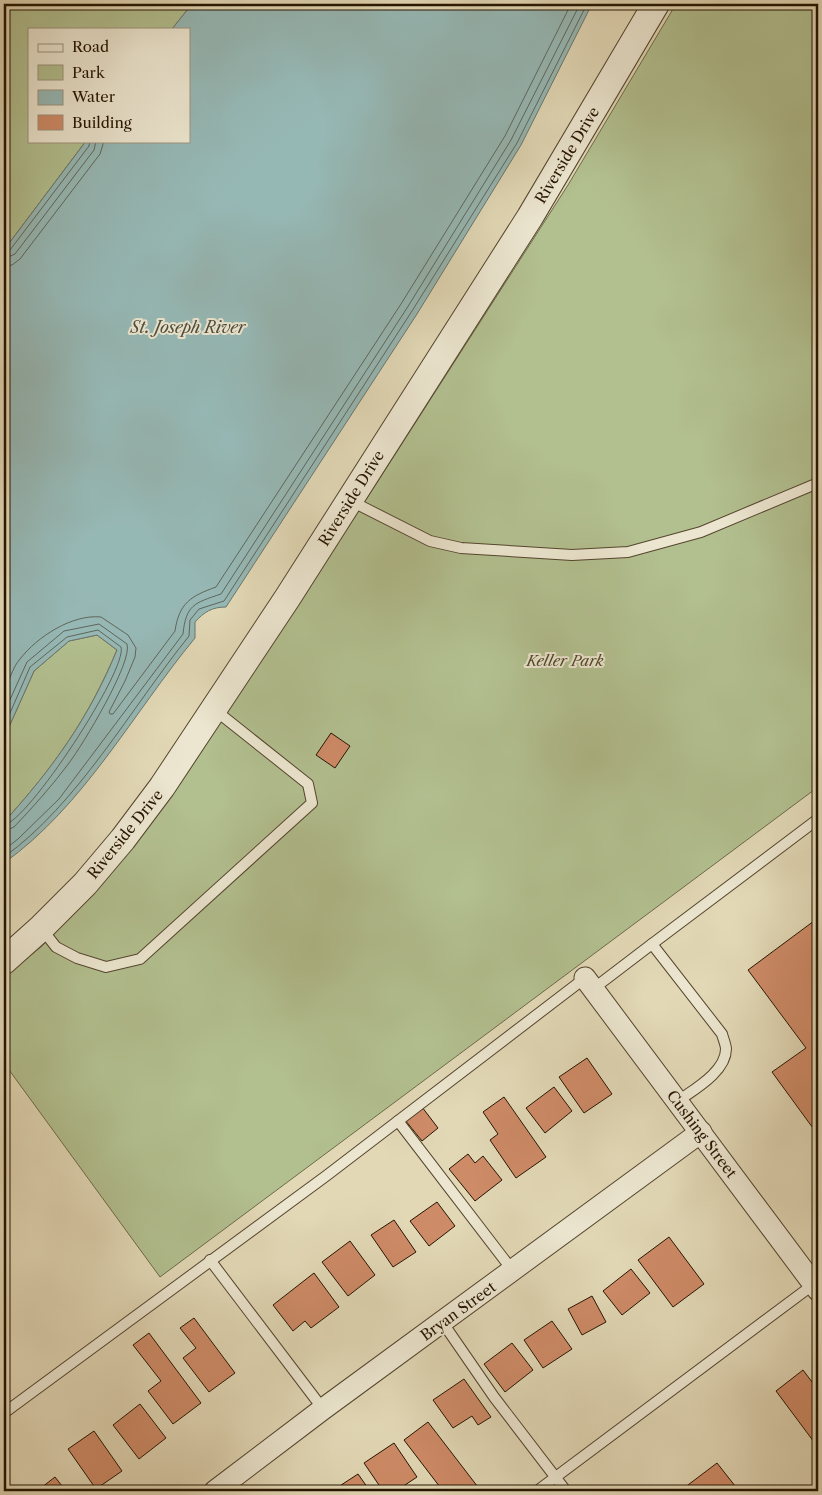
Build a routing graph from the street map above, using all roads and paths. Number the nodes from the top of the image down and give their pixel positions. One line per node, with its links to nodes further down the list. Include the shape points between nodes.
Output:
1 (656, 4): 3 (street, Riverside Drive, via 530,217)
2 (818, 483): 3 (lane, via 701,532 628,552 572,555 461,548 430,541)
3 (350, 501): 4 (street, Riverside Drive)
4 (214, 709): 6 (street, Riverside Drive, via 123,839 85,884); 6 (lane, via 308,784 312,803 140,959 106,967 77,958 56,947)
5 (818, 818): 7 (lane)
6 (41, 928): 8 (street, Riverside Drive)
7 (652, 944): 9 (lane); 10 (lane, via 722,1034 727,1050 713,1076)
8 (4, 961)
9 (589, 983): 10 (street, Cushing Street); 11 (lane)
10 (678, 1101): 12 (street, Cushing Street)
11 (398, 1121): 13 (lane); 14 (lane)
12 (701, 1132): 14 (street, Bryan Street); 15 (street, Cushing Street)
13 (210, 1260): 17 (lane); 18 (lane)
14 (513, 1271): 16 (street, Bryan Street)
15 (816, 1287): 19 (lane)
16 (443, 1323): 17 (street, Bryan Street); 19 (lane)
17 (323, 1409): 20 (street, Bryan Street)
18 (4, 1413)
19 (555, 1478): 21 (lane); 22 (lane)
20 (215, 1491)
21 (537, 1491)
22 (566, 1491)

